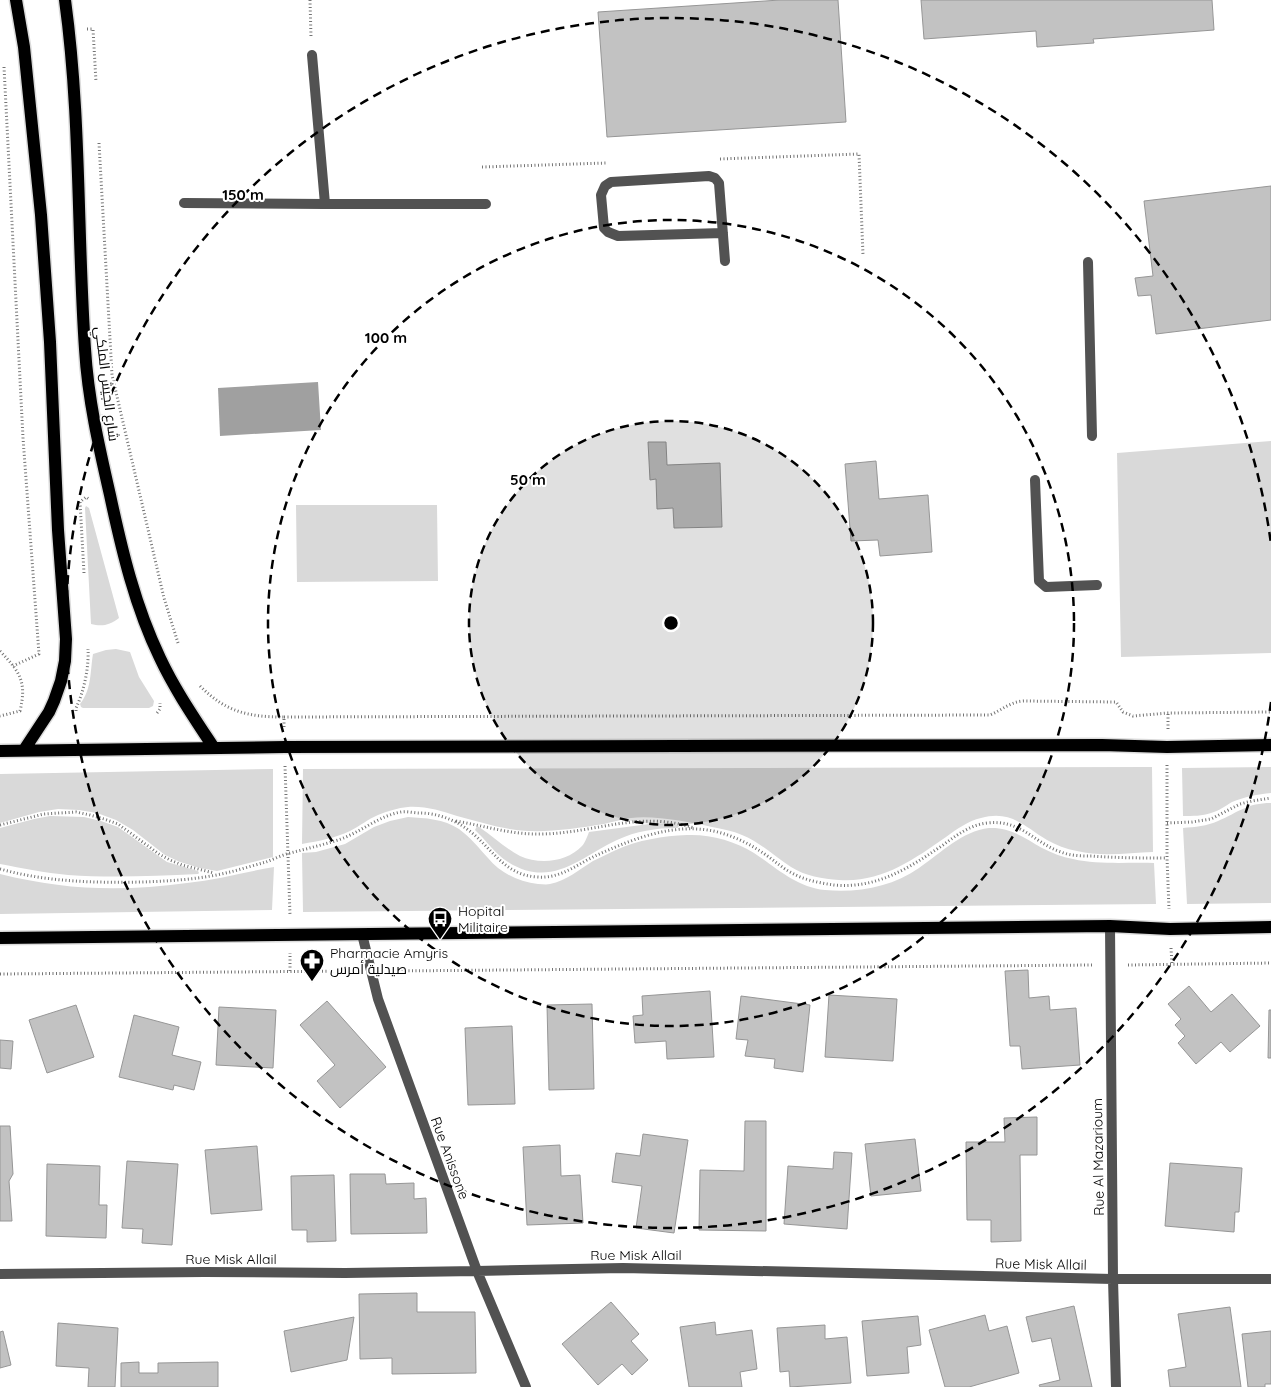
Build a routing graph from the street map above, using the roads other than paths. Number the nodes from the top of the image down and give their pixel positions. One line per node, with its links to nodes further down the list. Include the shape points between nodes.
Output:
1 (16, 0): 15 (main road, via 24,47 41,215 66,639 61,681 54,701)
2 (65, 0): 14 (main road, شارع الجيش الملكي, via 76,128 85,351 96,434 135,596 173,684)
3 (312, 55): 5 (street)
4 (184, 203): 5 (street)
5 (325, 204): 6 (street)
6 (486, 204)
7 (723, 233): 7 (street, via 719,183 715,178 611,182 604,186 601,195 604,228 618,236); 8 (street)
8 (725, 261)
9 (1088, 262): 10 (street)
10 (1092, 436)
11 (1035, 480): 12 (street, via 1039,581 1046,587)
12 (1097, 585)
13 (1271, 745): 14 (main road)
14 (214, 748): 15 (main road)
15 (24, 750): 16 (main road)
16 (0, 751)
17 (1110, 926): 18 (main road); 19 (main road); 23 (street, Rue Al Mazarioum)
18 (1271, 927)
19 (362, 934): 20 (main road); 21 (street, Rue Anissone, via 378,999)
20 (0, 938)
21 (477, 1271): 22 (street, Rue Misk Allail); 23 (street, Rue Misk Allail, via 623,1268); 25 (street, Rue Anissone)
22 (0, 1274)
23 (1113, 1279): 24 (street, Rue Misk Allail); 26 (street, Rue Al Mazarioum)
24 (1271, 1279)
25 (526, 1387)
26 (1116, 1387)

